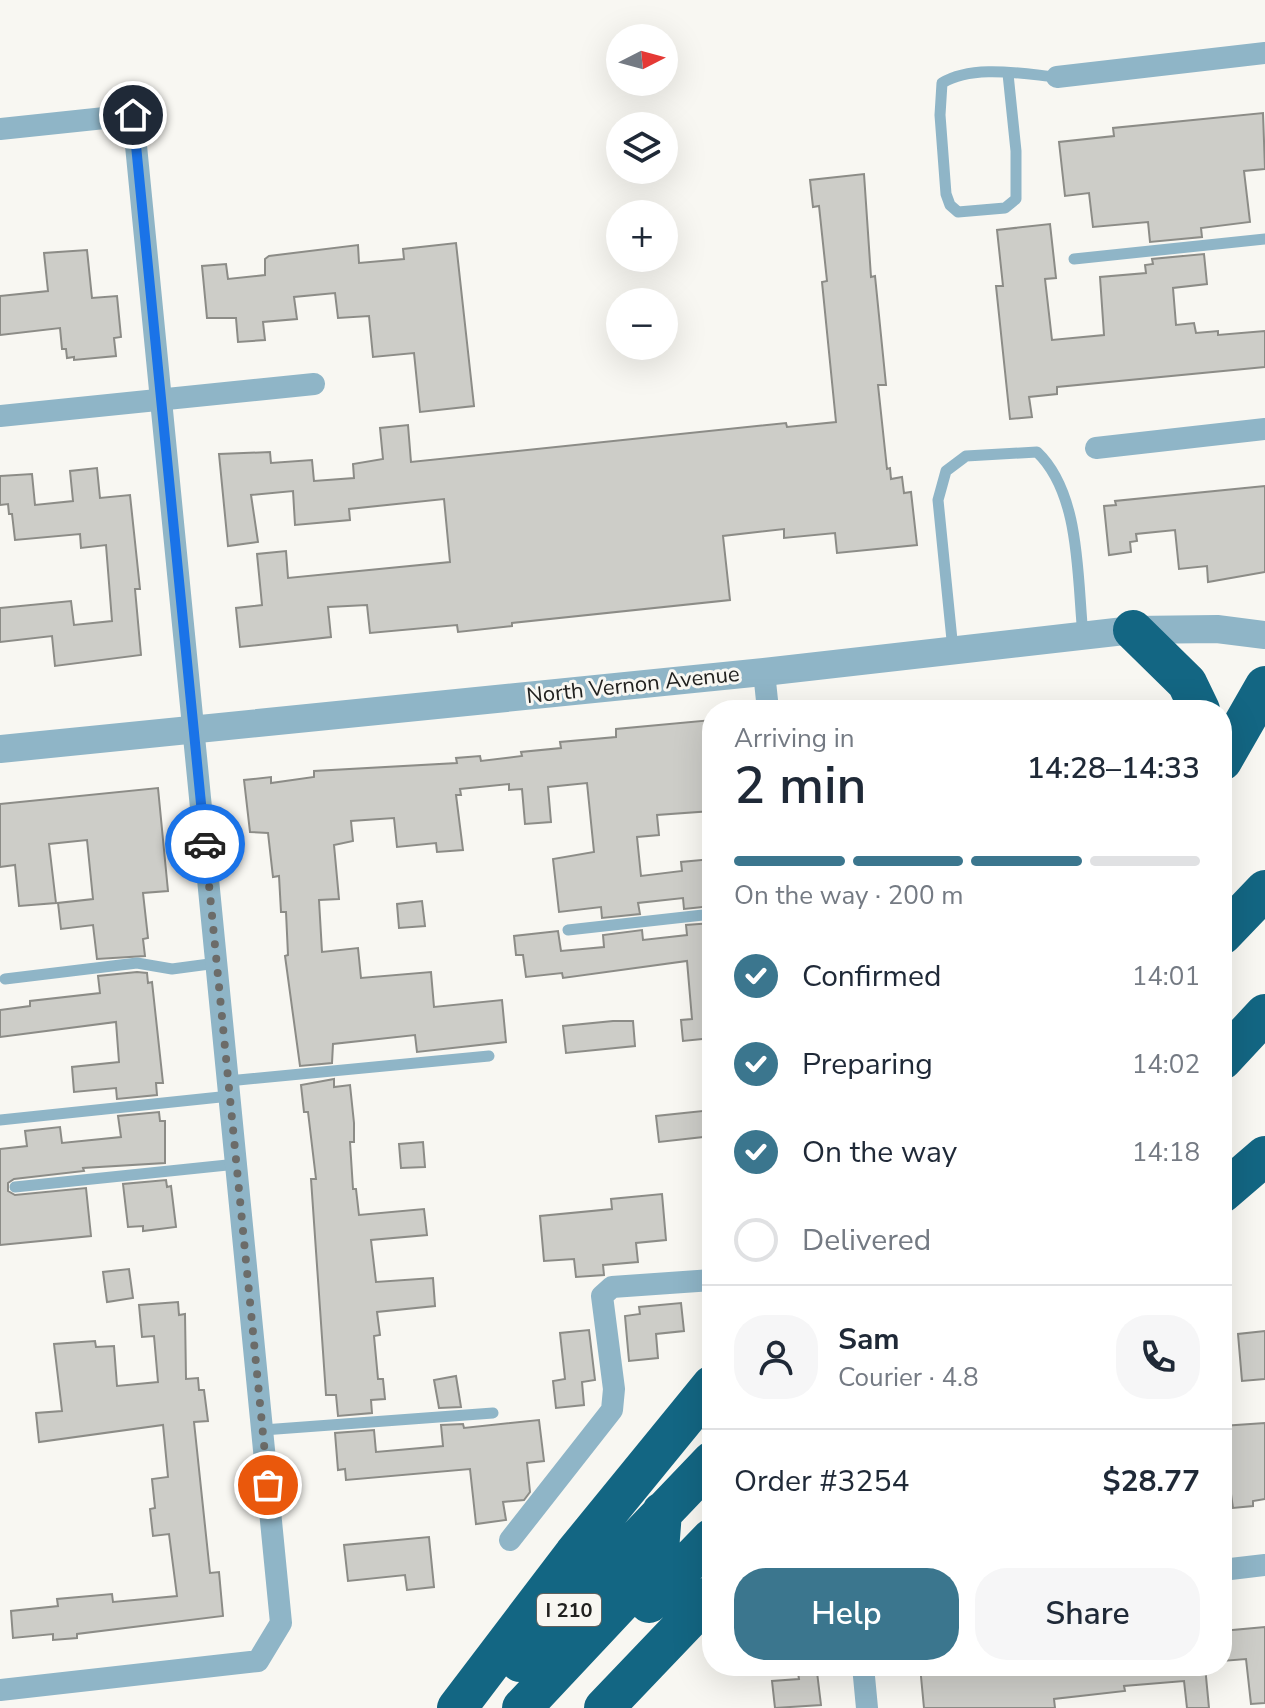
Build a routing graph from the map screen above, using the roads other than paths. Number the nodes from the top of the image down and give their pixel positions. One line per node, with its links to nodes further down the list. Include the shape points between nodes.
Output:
1 (1265, 53): 3 (street)
2 (1008, 74): 2 (lane, via 968,74 942,83 946,194 958,212 1005,208 1016,199); 3 (lane)
3 (1057, 77)
4 (0, 129): 8 (street, via 133,115)
5 (1265, 239): 6 (lane)
6 (1074, 259)
7 (314, 384): 8 (street)
8 (162, 398): 9 (street); 20 (street)
9 (0, 416)
10 (1265, 429): 11 (street)
11 (1096, 448)
12 (1133, 630): 13 (street, North Vernon Avenue, via 1217,629); 14 (street, North Vernon Avenue); 19 (highway, via 1187,683)
13 (1265, 635)
14 (1084, 636): 15 (street, North Vernon Avenue); 15 (lane, via 1068,501 1051,465 1037,452 966,456 946,471 938,500)
15 (953, 650): 16 (street, North Vernon Avenue)
16 (764, 672): 18 (street); 20 (street, North Vernon Avenue)
17 (1265, 686): 21 (highway)
18 (767, 700)
19 (1195, 700)
20 (194, 728): 22 (street, North Vernon Avenue); 27 (street)
21 (1232, 744)
22 (0, 749)
23 (1265, 890): 25 (highway)
24 (702, 915): 26 (lane)
25 (1232, 925)
26 (568, 930)
27 (217, 963): 28 (lane, via 172,969 137,963); 32 (street)
28 (5, 979)
29 (1265, 1014): 30 (highway)
30 (1232, 1049)
31 (489, 1056): 32 (lane)
32 (229, 1088): 33 (lane); 35 (street)
33 (0, 1120)
34 (1265, 1156): 36 (highway)
35 (237, 1164): 37 (lane); 41 (street)
36 (1232, 1184)
37 (15, 1187)
38 (702, 1281): 44 (street, via 612,1287 602,1296 612,1410)
39 (702, 1397): 53 (highway)
40 (493, 1413): 41 (lane)
41 (263, 1430): 51 (street, via 281,1623 258,1661)
42 (702, 1471): 43 (highway, I 210)
43 (662, 1512): 54 (highway, I 210); 55 (highway, via 658,1563)
44 (510, 1540)
45 (702, 1548): 56 (highway)
46 (1265, 1565): 47 (street)
47 (1232, 1569)
48 (702, 1606): 52 (highway)
49 (702, 1642): 52 (highway)
50 (864, 1676): 57 (street)
51 (0, 1690)
52 (615, 1697)
53 (457, 1708)
54 (476, 1708)
55 (522, 1708)
56 (550, 1708)
57 (867, 1708)

